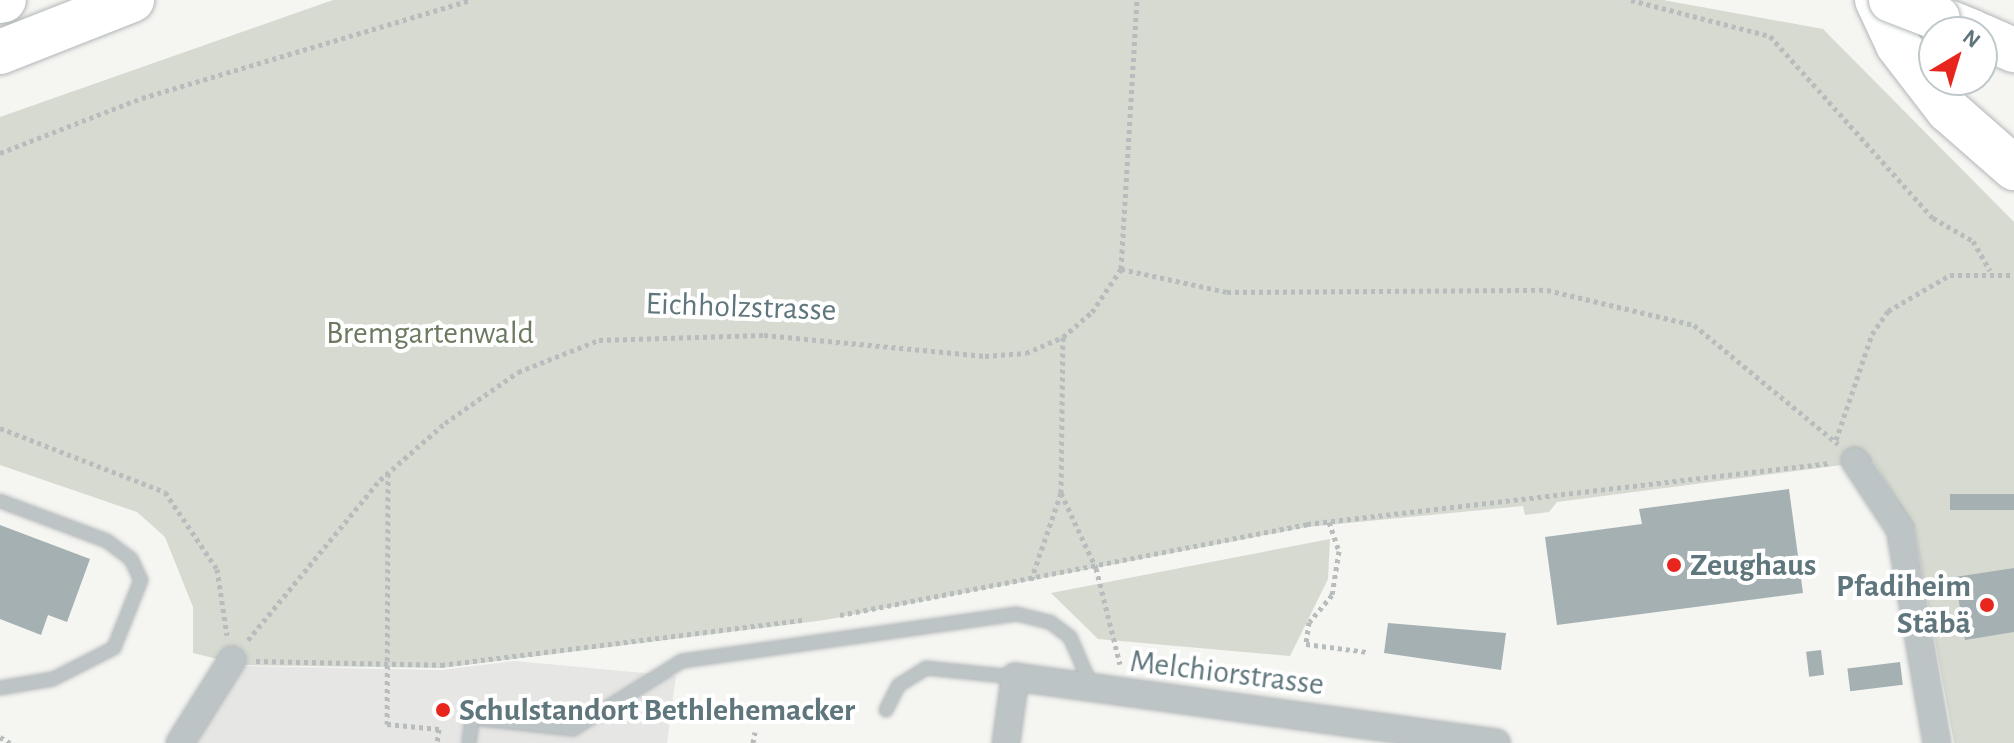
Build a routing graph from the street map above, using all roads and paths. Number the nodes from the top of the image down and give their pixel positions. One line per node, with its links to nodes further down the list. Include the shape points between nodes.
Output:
1 (132, 0): 8 (highway)
2 (470, 0): 11 (path, via 142,98)
3 (1137, 0): 13 (path)
4 (1631, 0): 14 (path, via 1770,36 1933,218 1973,241)
5 (1877, 0): 9 (highway, via 1898,45)
6 (1891, 0): 7 (highway, bridge)
7 (1936, 16)
8 (0, 52)
9 (1918, 66)
10 (1946, 96): 12 (highway)
11 (0, 153)
12 (2014, 168)
13 (1121, 269): 16 (path, Eichholzstrasse, via 1092,312); 18 (path, via 1227,292 1547,290 1694,325)
14 (1990, 271): 15 (path); 18 (path, via 1950,275 1888,311 1872,334)
15 (2014, 275)
16 (1063, 337): 20 (path, Eichholzstrasse, via 1026,353 985,356 764,335 599,340 518,372); 21 (path)
17 (0, 428): 29 (path, via 165,492 217,569)
18 (1836, 441): 19 (path)
19 (1855, 461): 23 (path); 45 (street, via 1900,529)
20 (388, 473): 29 (path, Eichholzstrasse); 30 (path)
21 (1061, 493): 24 (path); 25 (path)
22 (0, 501): 32 (lane, via 107,541 131,559 141,580 114,648 53,679)
23 (1329, 522): 24 (path); 28 (path, via 1339,551 1332,595 1309,622 1306,644)
24 (1096, 568): 25 (path); 34 (path)
25 (1031, 580): 26 (path)
26 (826, 618)
27 (811, 619): 30 (path, via 441,665)
28 (1368, 652)
29 (232, 660): 30 (path); 39 (street)
30 (387, 663): 40 (path, via 387,724 439,729)
31 (1015, 677): 33 (street, Melchiorstrasse); 35 (lane, via 926,668 899,685); 43 (street)
32 (0, 688)
33 (1093, 690): 34 (street, Melchiorstrasse); 41 (lane, via 1070,637 1050,622 1017,614 682,661 573,729 472,718)
34 (1128, 695): 44 (street, Melchiorstrasse)
35 (886, 710)
36 (755, 732): 42 (path)
37 (0, 737): 38 (path)
38 (10, 743)
39 (180, 743)
40 (437, 743)
41 (469, 743)
42 (753, 743)
43 (1006, 743)
44 (1496, 743)
45 (1937, 743)

